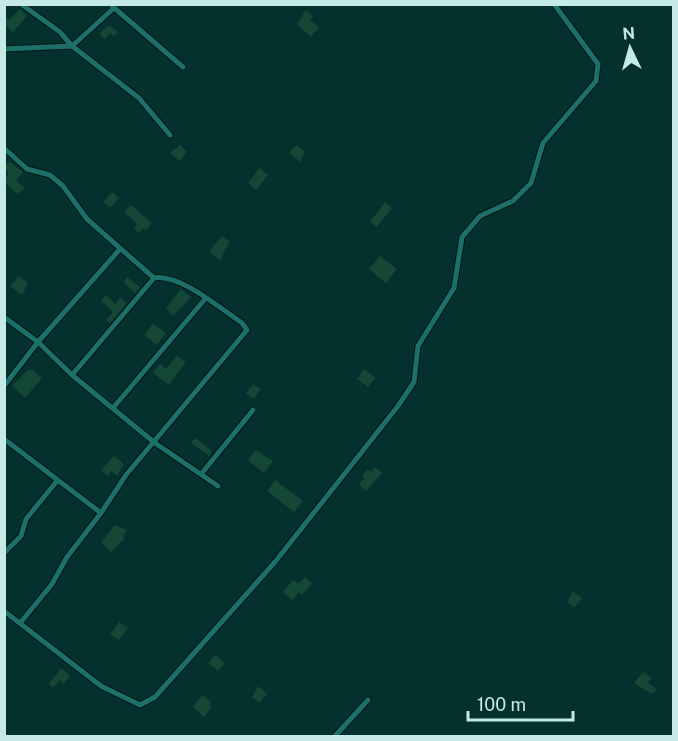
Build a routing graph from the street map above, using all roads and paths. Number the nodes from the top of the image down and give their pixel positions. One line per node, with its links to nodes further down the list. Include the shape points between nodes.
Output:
1 (21, 4): 4 (street, via 60,32)
2 (554, 4): 28 (street, via 598,64 596,81 543,143 531,183 513,201 480,216 462,237 454,288 418,346 414,382 275,562 149,703 140,705 101,686)
3 (112, 6): 4 (street); 6 (street)
4 (72, 46): 5 (street); 7 (street, via 139,98)
5 (4, 49)
6 (183, 67)
7 (170, 135)
8 (4, 148): 9 (street, via 27,169 50,175 63,186 87,219)
9 (120, 249): 10 (street); 15 (street)
10 (154, 278): 11 (street, via 172,279); 16 (street)
11 (205, 299): 18 (street); 21 (street, via 242,323 246,335)
12 (4, 317): 14 (street)
13 (4, 324): 14 (street)
14 (13, 326): 15 (street)
15 (38, 342): 16 (street); 17 (street)
16 (72, 375): 18 (street)
17 (4, 386)
18 (113, 408): 21 (street)
19 (253, 410): 22 (street)
20 (4, 439): 23 (street)
21 (155, 443): 22 (street); 25 (street, via 126,475)
22 (202, 473): 24 (street)
23 (57, 481): 25 (street); 26 (street, via 26,519 21,536)
24 (218, 486)
25 (101, 513): 28 (street)
26 (4, 553)
27 (4, 611): 28 (street)
28 (21, 622)
29 (368, 700): 30 (street)
30 (335, 736)

